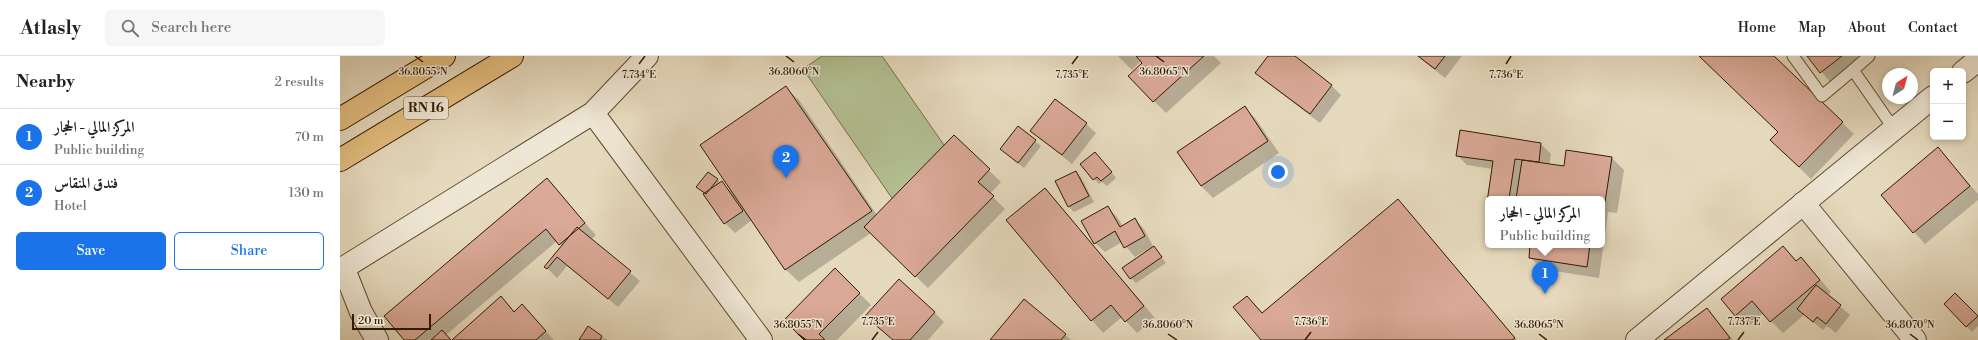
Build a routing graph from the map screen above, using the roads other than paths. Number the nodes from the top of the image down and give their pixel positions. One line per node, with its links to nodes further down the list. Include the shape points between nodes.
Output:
1 (444, 56): 11 (highway, RN 16)
2 (512, 56): 13 (highway, RN 16)
3 (647, 56): 10 (street)
4 (1793, 56): 7 (lane, via 1822,96)
5 (1869, 56): 7 (lane)
6 (1978, 60): 8 (street)
7 (1853, 70): 12 (lane)
8 (1966, 70)
9 (1930, 99): 12 (street)
10 (593, 113): 15 (street); 17 (street)
11 (340, 119)
12 (1894, 129): 14 (street)
13 (340, 160)
14 (1803, 203): 18 (street); 19 (street)
15 (342, 269): 16 (street)
16 (377, 340)
17 (761, 340)
18 (1637, 340)
19 (1914, 340)

